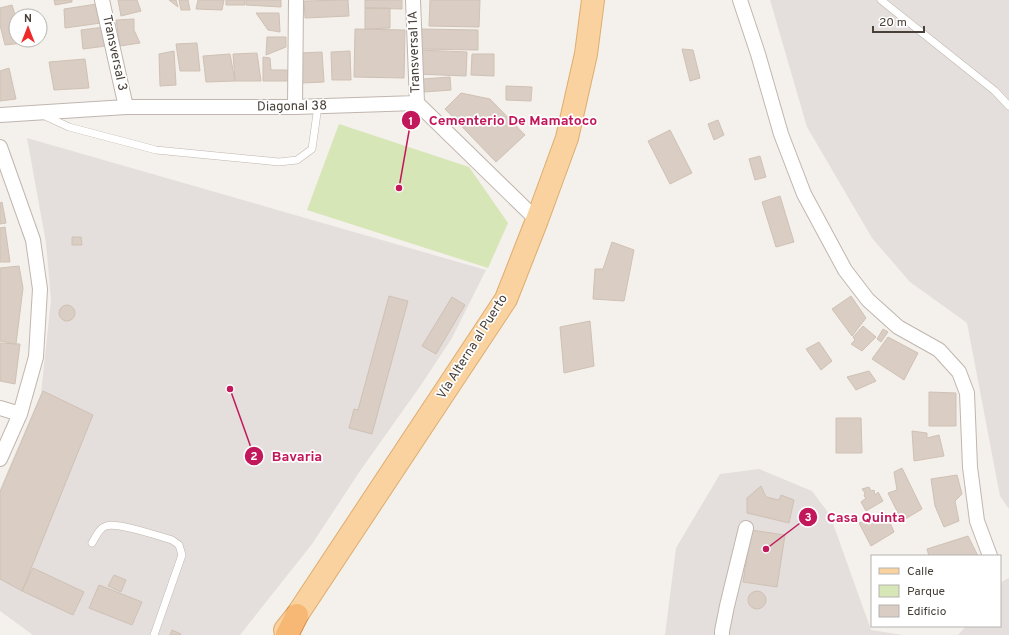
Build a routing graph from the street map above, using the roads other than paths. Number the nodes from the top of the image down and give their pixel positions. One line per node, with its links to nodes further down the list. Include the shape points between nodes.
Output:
1 (102, 0): 10 (street, Transversal 3)
2 (296, 0): 11 (street)
3 (413, 0): 7 (street, Transversal 1A)
4 (593, 0): 15 (main road, Vía Alterna al Puerto, via 586,54 567,138)
5 (740, 0): 21 (street, via 781,134 804,194 845,270 868,300 898,327 939,350 959,372 967,393 970,467 977,521)
6 (881, 0): 9 (lane, via 995,91)
7 (417, 103): 8 (street, Diagonal 38); 15 (street)
8 (318, 106): 11 (street, Diagonal 38); 12 (lane, via 312,149 298,160 279,162 156,150 69,127)
9 (1009, 106)
10 (126, 107): 11 (street, Diagonal 38); 12 (street, Diagonal 38)
11 (295, 107)
12 (35, 112): 13 (street, Diagonal 38)
13 (0, 115)
14 (0, 147): 17 (street, via 33,240 40,289 36,357)
15 (537, 220): 22 (main road, Vía Alterna al Puerto, via 506,299)
16 (0, 408): 17 (street)
17 (20, 414): 18 (street)
18 (0, 459)
19 (746, 528): 26 (street)
20 (92, 543): 23 (lane, via 100,530 106,526 117,525 172,540 179,545 182,555)
21 (990, 555)
22 (297, 616): 24 (main road, Vía Alterna al Puerto); 25 (highway)
23 (154, 635)
24 (280, 635)
25 (287, 635)
26 (722, 635)

